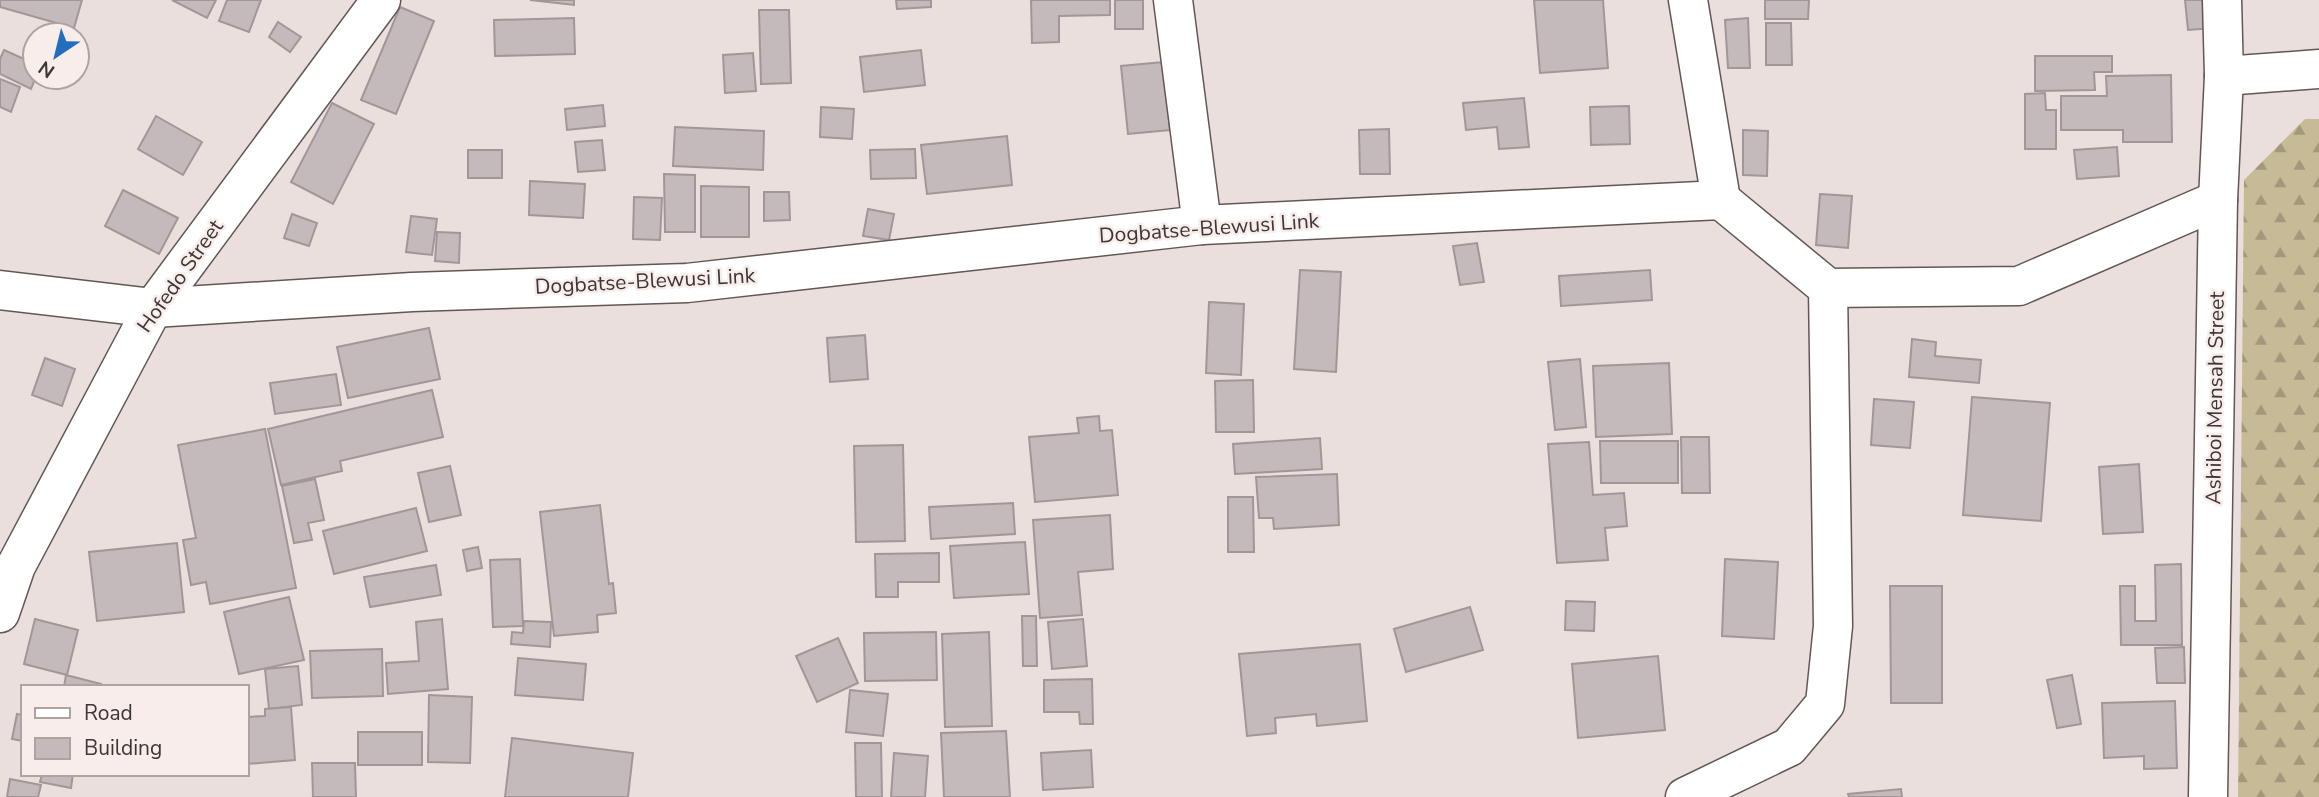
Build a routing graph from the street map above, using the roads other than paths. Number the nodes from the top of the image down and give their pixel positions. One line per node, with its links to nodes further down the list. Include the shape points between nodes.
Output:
1 (381, 0): 12 (street, Hofedo Street)
2 (1172, 0): 9 (street)
3 (1688, 0): 7 (street)
4 (2222, 0): 6 (street, Ashiboi Mensah Street)
5 (2319, 69): 6 (street)
6 (2224, 76): 8 (street, Ashiboi Mensah Street)
7 (1721, 200): 9 (street, Dogbatse-Blewusi Link); 10 (street)
8 (2218, 200): 10 (street, via 2020,286); 15 (street, Ashiboi Mensah Street)
9 (1202, 225): 12 (street, Dogbatse-Blewusi Link, via 687,283 412,292)
10 (1828, 288): 14 (street, via 1833,626 1825,704 1789,747)
11 (0, 290): 12 (street, Dogbatse-Blewusi Link)
12 (153, 308): 13 (street, Hofedo Street, via 16,566)
13 (0, 612)
14 (1685, 797)
15 (2208, 797)

